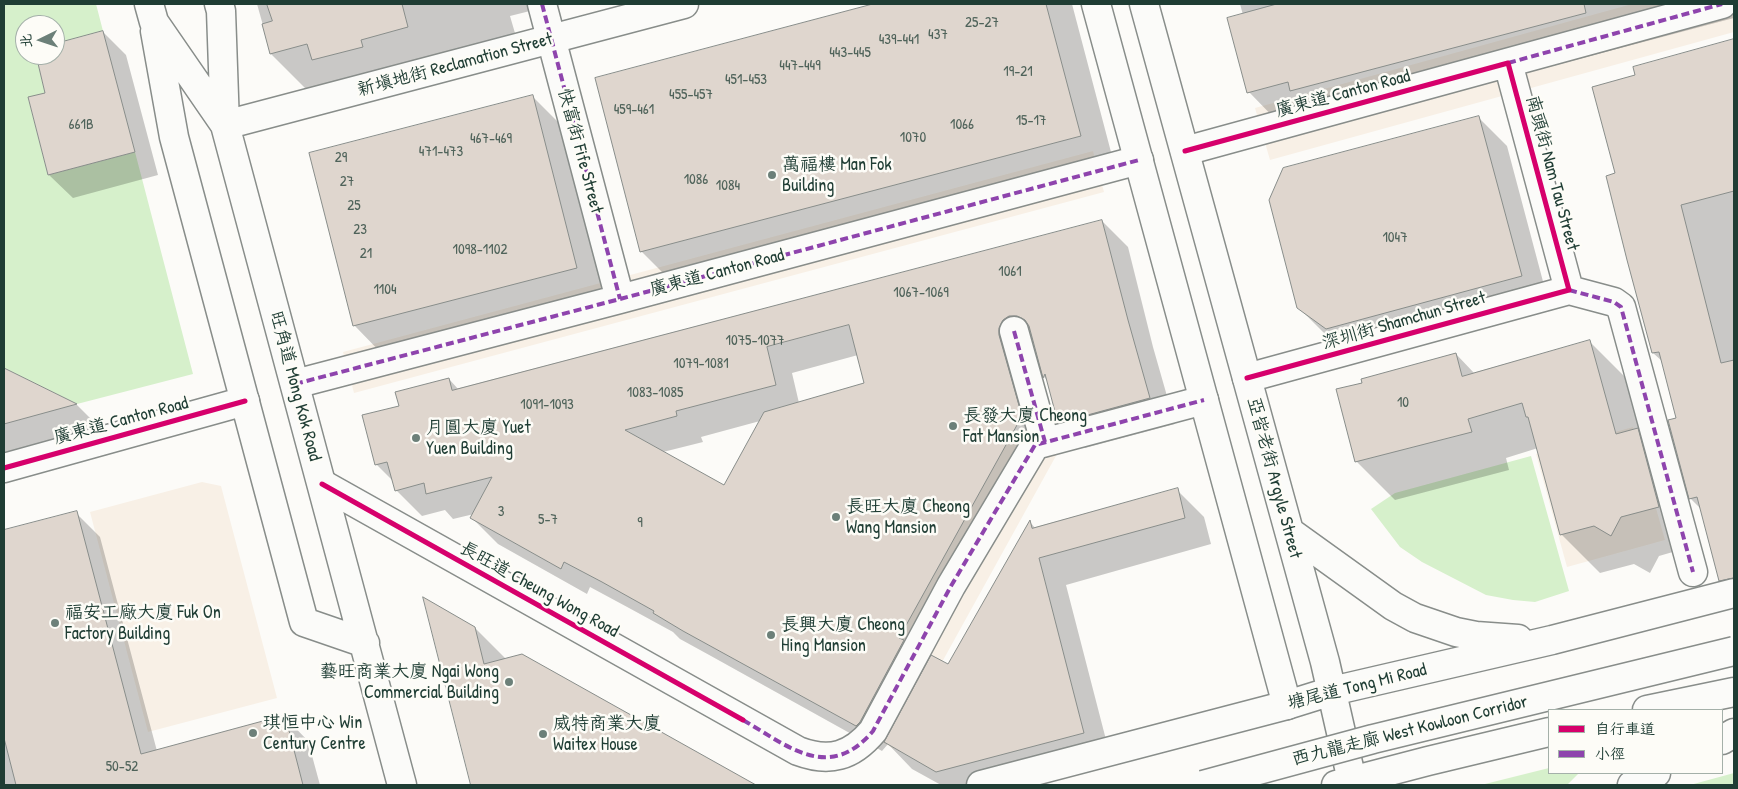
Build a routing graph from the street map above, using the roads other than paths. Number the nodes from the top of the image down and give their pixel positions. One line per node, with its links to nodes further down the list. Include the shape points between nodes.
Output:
1 (219, 4): 10 (main road)
2 (542, 4): 8 (main road, 快富街 Fife Street)
3 (684, 4): 8 (main road, 新填地街 Reclamation Street)
4 (1096, 4): 12 (main road)
5 (1144, 4): 11 (main road, 亞皆老街 Argyle Street)
6 (1722, 4): 9 (main road, 廣東道 Canton Road)
7 (151, 13): 10 (main road, 旺角道 Mong Kok Road); 19 (main road, via 174,137)
8 (551, 40): 10 (main road, 新填地街 Reclamation Street); 14 (main road, 快富街 Fife Street)
9 (1508, 63): 11 (main road, 廣東道 Canton Road); 13 (main road, 南頭街 Nam Tau Street)
10 (225, 125): 17 (main road, 旺角道 Mong Kok Road)
11 (1185, 151): 16 (main road, 亞皆老街 Argyle Street)
12 (1139, 160): 14 (main road, 廣東道 Canton Road); 18 (main road)
13 (1569, 290): 16 (main road, 深圳街 Shamchun Street); 24 (main road, via 1614,302 1621,307)
14 (620, 299): 17 (main road, 廣東道 Canton Road)
15 (1014, 331): 20 (main road)
16 (1247, 378): 23 (main road, 亞皆老街 Argyle Street)
17 (295, 384): 22 (main road, 旺角道 Mong Kok Road)
18 (1204, 400): 20 (main road); 31 (main road)
19 (245, 401): 21 (main road, 廣東道 Canton Road); 27 (main road, via 304,622)
20 (1045, 442): 22 (main road, 長旺道 Cheung Wong Road, via 1035,445 951,586 873,730 864,742 851,750 825,757 798,751)
21 (4, 468)
22 (322, 484): 27 (main road, 旺角道 Mong Kok Road)
23 (1290, 532): 26 (main road, via 1393,606 1415,618 1476,636); 29 (main road, 亞皆老街 Argyle Street)
24 (1693, 572)
25 (1734, 593): 26 (main road, 塘尾道 Tong Mi Road)
26 (1552, 640): 29 (main road, 塘尾道 Tong Mi Road)
27 (365, 643): 38 (main road, 旺角道 Mong Kok Road)
28 (1734, 651): 40 (main road, 西九龍走廊 West Kowloon Corridor, bridge, via 1373,739)
29 (1332, 691): 31 (main road, 塘尾道 Tong Mi Road); 37 (main road, 亞皆老街 Argyle Street)
30 (1734, 692): 32 (main road)
31 (1287, 705): 39 (main road, 塘尾道 Tong Mi Road)
32 (1652, 709)
33 (1548, 732): 37 (main road)
34 (1734, 733): 35 (main road)
35 (1723, 739)
36 (1654, 774): 41 (main road)
37 (1346, 784)
38 (402, 785)
39 (981, 785)
40 (1203, 785)
41 (1632, 785)

